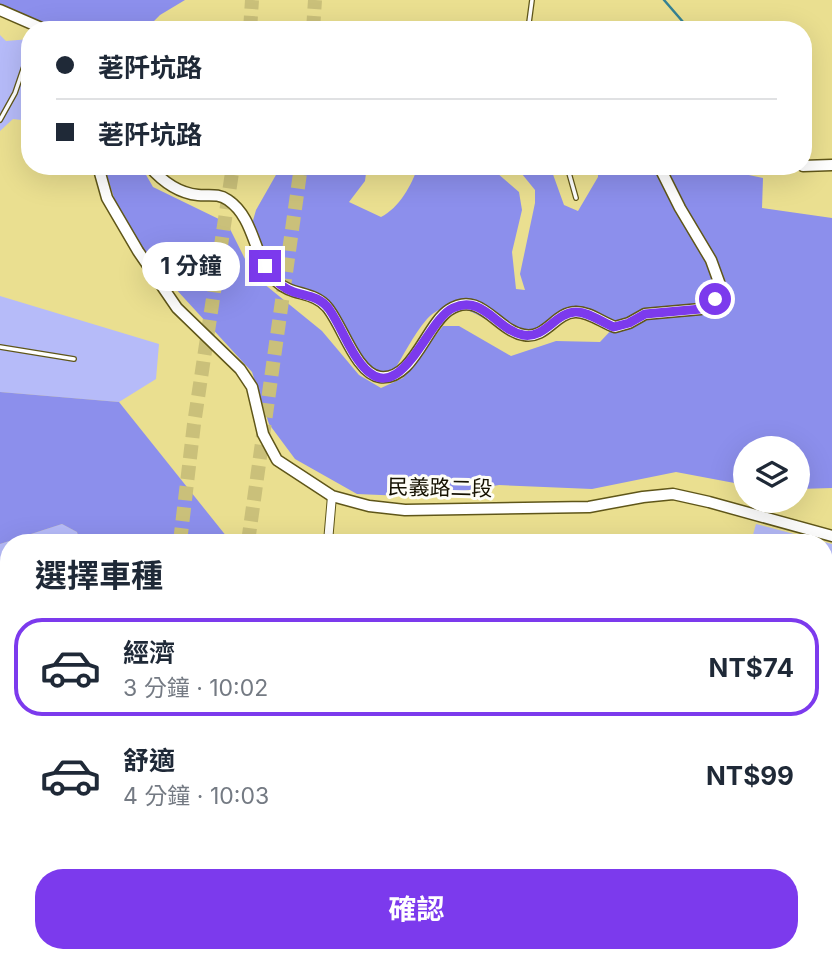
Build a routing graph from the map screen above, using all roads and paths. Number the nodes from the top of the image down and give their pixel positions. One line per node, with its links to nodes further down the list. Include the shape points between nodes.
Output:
1 (532, 0): 4 (lane)
2 (0, 10): 3 (street)
3 (24, 21)
4 (529, 21)
5 (21, 75): 6 (lane)
6 (0, 120)
7 (832, 165): 8 (street)
8 (812, 166)
9 (101, 175): 16 (street, 民義路二段, via 107,198 177,308 240,369 252,387 263,434 277,460)
10 (157, 175): 12 (street, via 181,192 215,194 239,209 275,281 318,298 360,363 382,377 412,362 437,320 465,304 482,308 509,331 526,336 543,332 575,312 614,327 645,314 701,309 715,299 719,282 711,260)
11 (570, 175): 13 (lane)
12 (664, 175)
13 (576, 198)
14 (0, 347): 15 (lane)
15 (74, 359)
16 (332, 496): 17 (street); 18 (street, 民義路二段, via 405,510 589,507 673,494)
17 (329, 534)
18 (825, 534)

